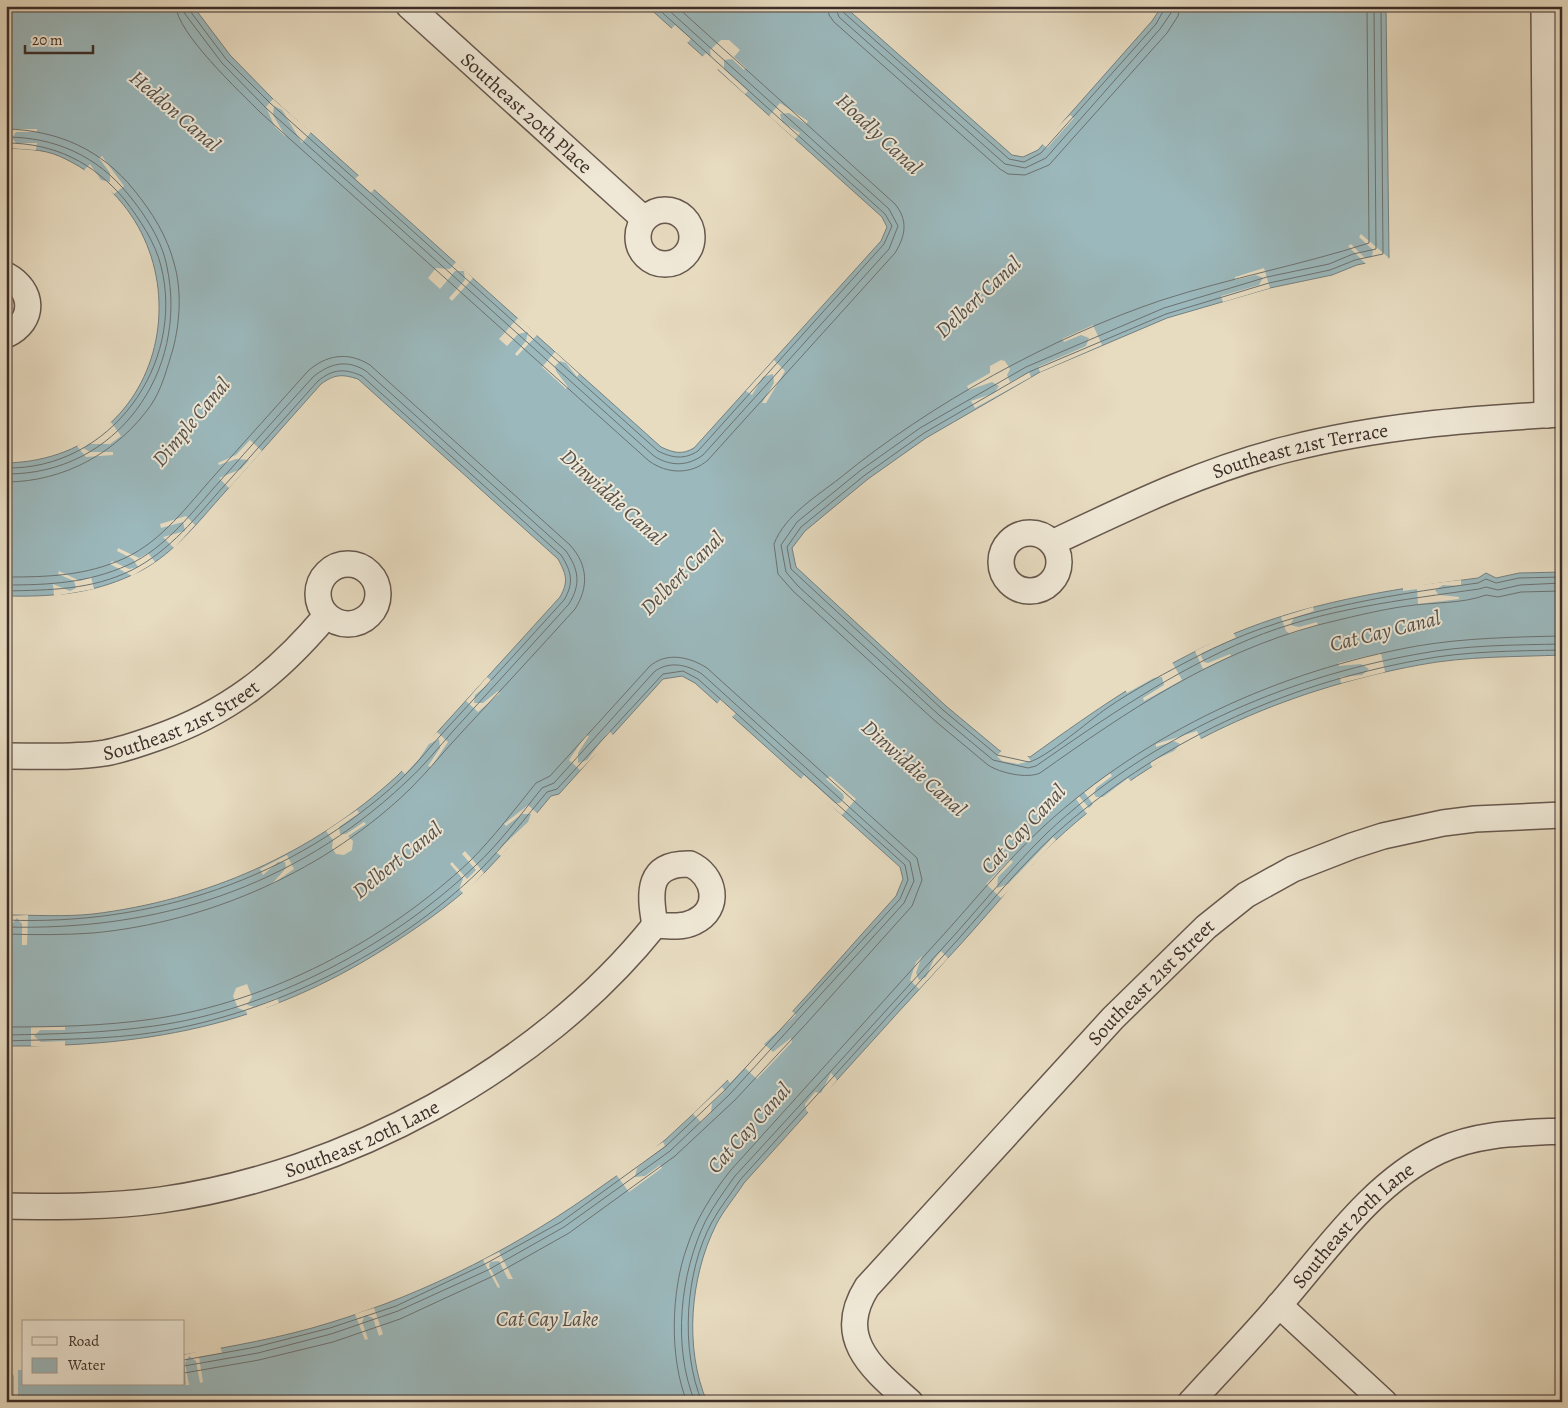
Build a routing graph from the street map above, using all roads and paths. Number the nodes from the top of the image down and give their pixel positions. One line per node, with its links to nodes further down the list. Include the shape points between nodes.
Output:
1 (409, 6): 3 (street, Southeast 20th Place)
2 (1544, 6): 6 (street)
3 (644, 219)
4 (6, 275): 5 (street, via 20,284 28,302 24,321)
5 (6, 335)
6 (1555, 415): 7 (street, Southeast 21st Terrace, via 1391,428 1287,449 1200,478)
7 (1052, 542)
8 (326, 616): 9 (street, Southeast 21st Street, via 266,678 199,722 106,753 58,757)
9 (6, 756)
10 (1562, 815): 15 (street, Southeast 21st Street, via 1476,819 1383,836 1293,869 1239,900 1206,927 1113,1018 867,1287 859,1300 853,1326 859,1348)
11 (655, 924): 13 (street, Southeast 20th Lane, via 607,977 524,1048 446,1099 381,1133 282,1172 189,1195 118,1204)
12 (1562, 1131): 14 (street, Southeast 20th Lane, via 1478,1139 1423,1159 1377,1195)
13 (6, 1206)
14 (1279, 1306): 16 (street, Southeast 20th Lane); 17 (street)
15 (910, 1402)
16 (1191, 1402)
17 (1384, 1402)

